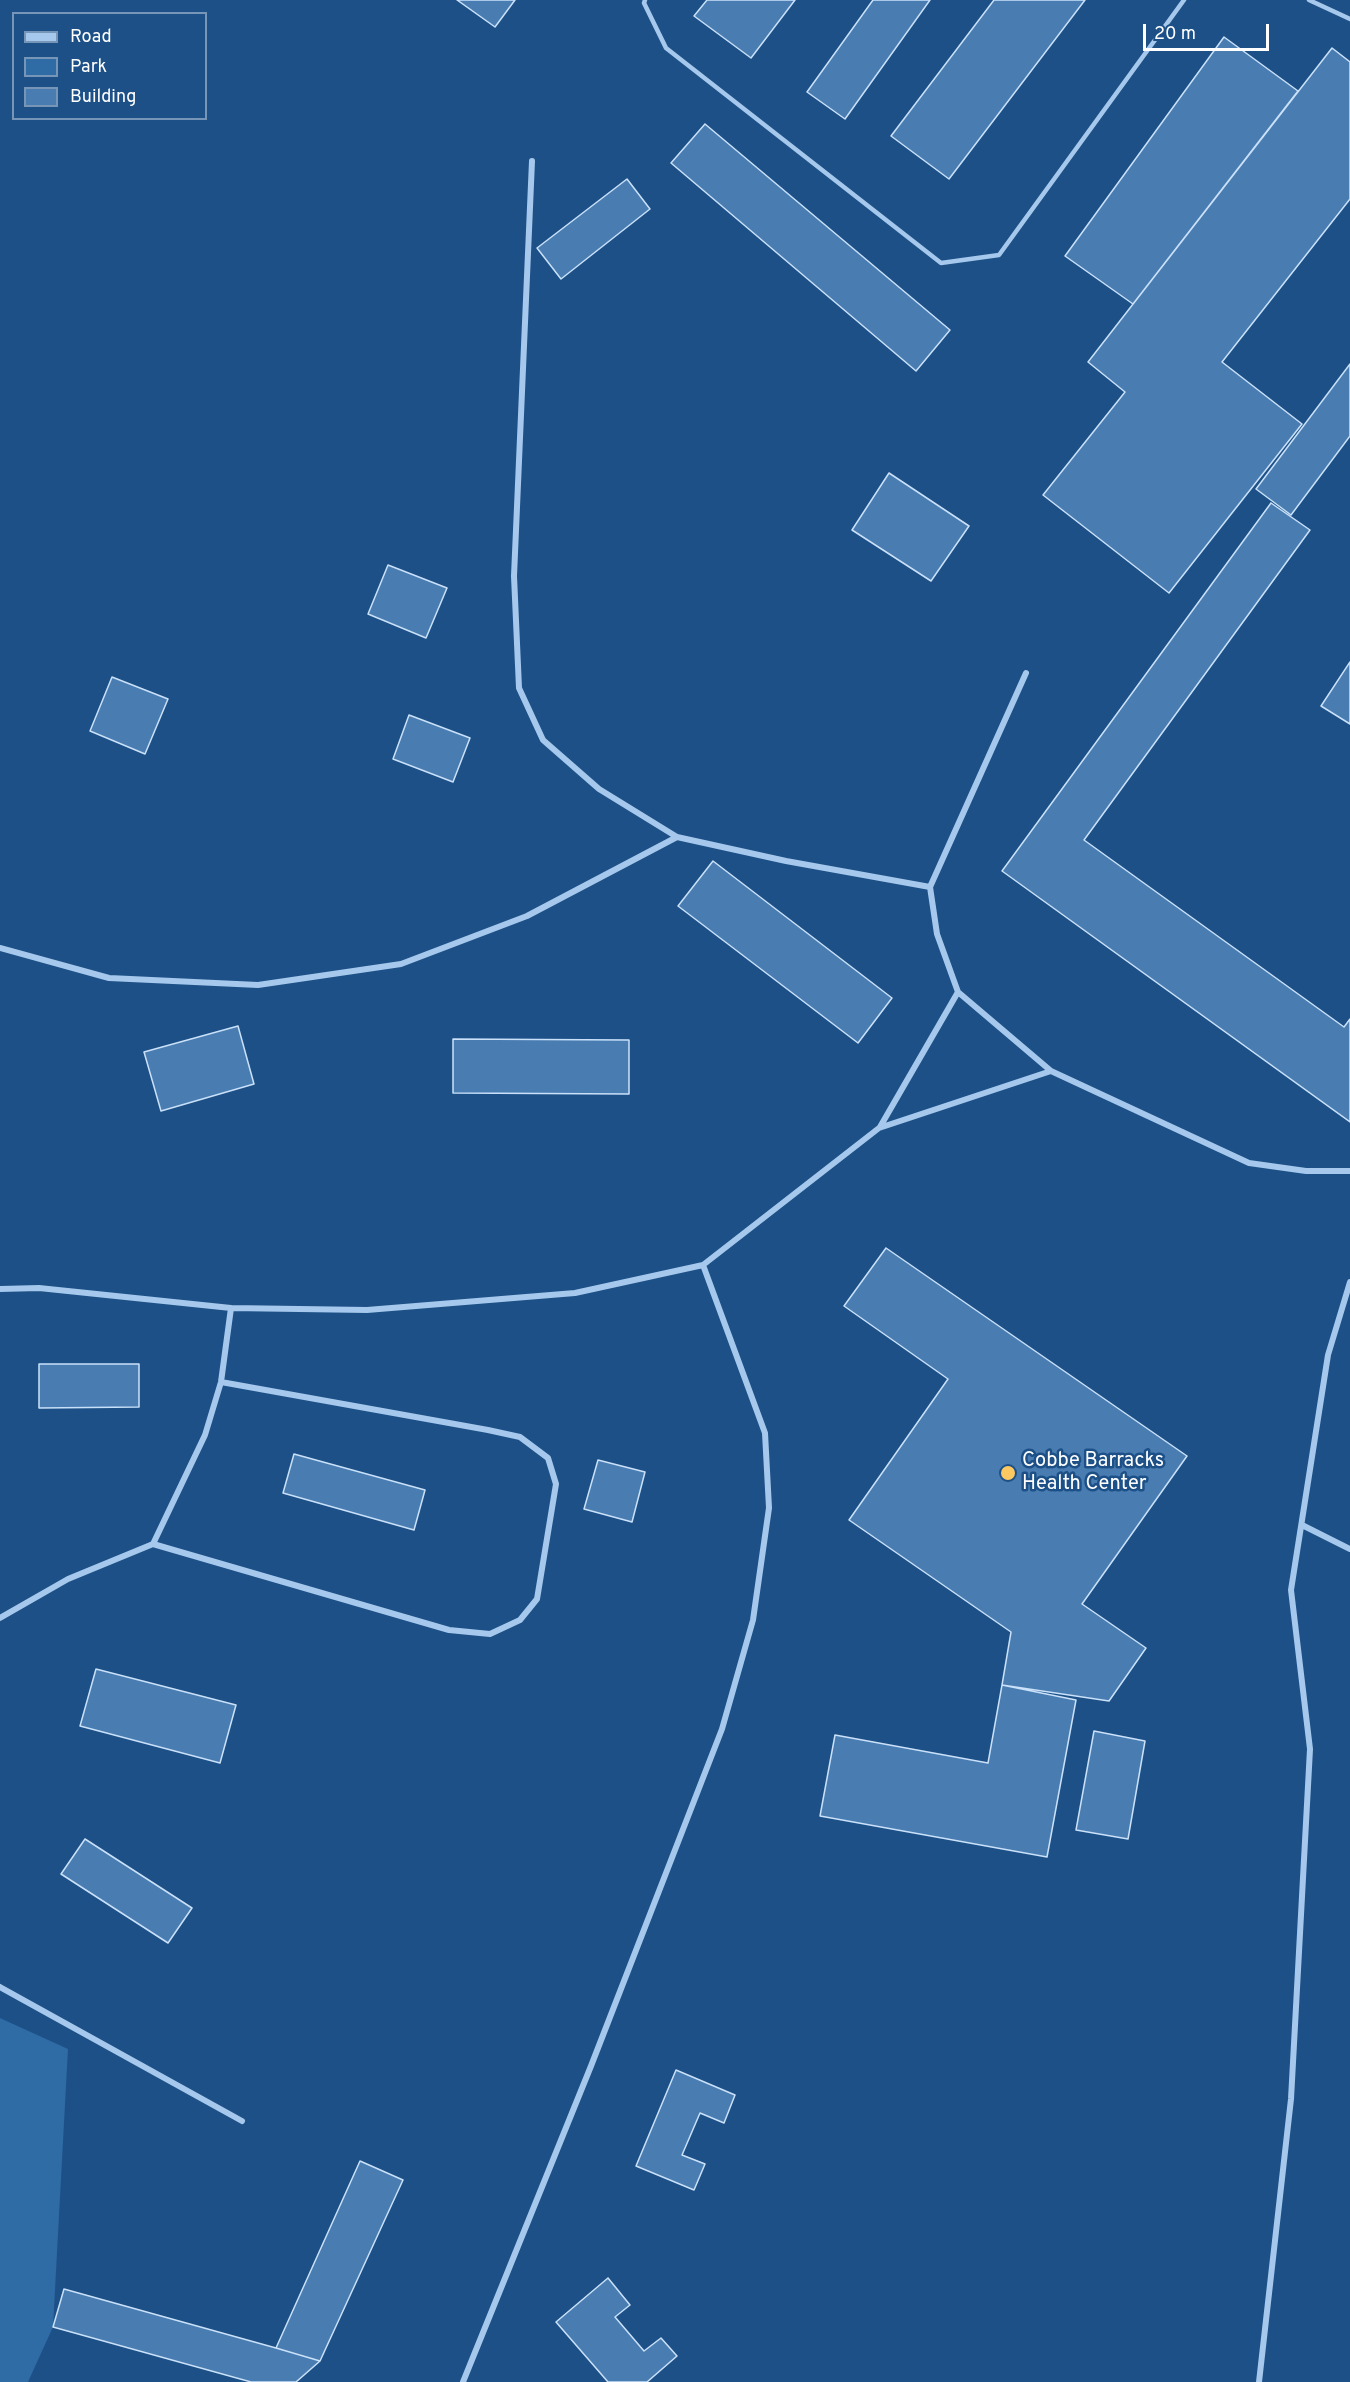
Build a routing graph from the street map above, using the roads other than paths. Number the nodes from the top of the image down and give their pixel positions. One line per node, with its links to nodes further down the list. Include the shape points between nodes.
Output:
1 (645, 0): 2 (lane, via 666,48 941,263 999,255)
2 (1184, 0)
3 (1309, 0): 4 (lane)
4 (1350, 19)
5 (532, 161): 7 (street, via 514,576 519,688 543,740 599,789)
6 (1026, 674): 8 (street)
7 (677, 837): 8 (street); 9 (street, via 527,916 401,964 258,985 109,978)
8 (930, 887): 10 (street, via 938,934)
9 (0, 948)
10 (958, 992): 11 (street); 12 (street)
11 (1050, 1071): 12 (street); 13 (street, via 1249,1162 1306,1171)
12 (879, 1128): 14 (street)
13 (1350, 1171)
14 (703, 1265): 17 (street, via 564,1294 367,1311); 25 (street, via 765,1433 769,1508 753,1620 714,1750)
15 (1350, 1282): 19 (street, via 1328,1355)
16 (0, 1289): 17 (street, via 39,1288)
17 (231, 1308): 18 (street)
18 (221, 1382): 20 (street, via 205,1435); 20 (street, via 520,1437 548,1458 556,1484 537,1599 520,1620 490,1634 449,1630)
19 (1302, 1525): 21 (street); 26 (street, via 1292,1590 1310,1749 1292,2099)
20 (153, 1544): 22 (street, via 68,1579)
21 (1350, 1549)
22 (0, 1618)
23 (0, 1987): 24 (street)
24 (242, 2121)
25 (463, 2382)
26 (1259, 2382)

